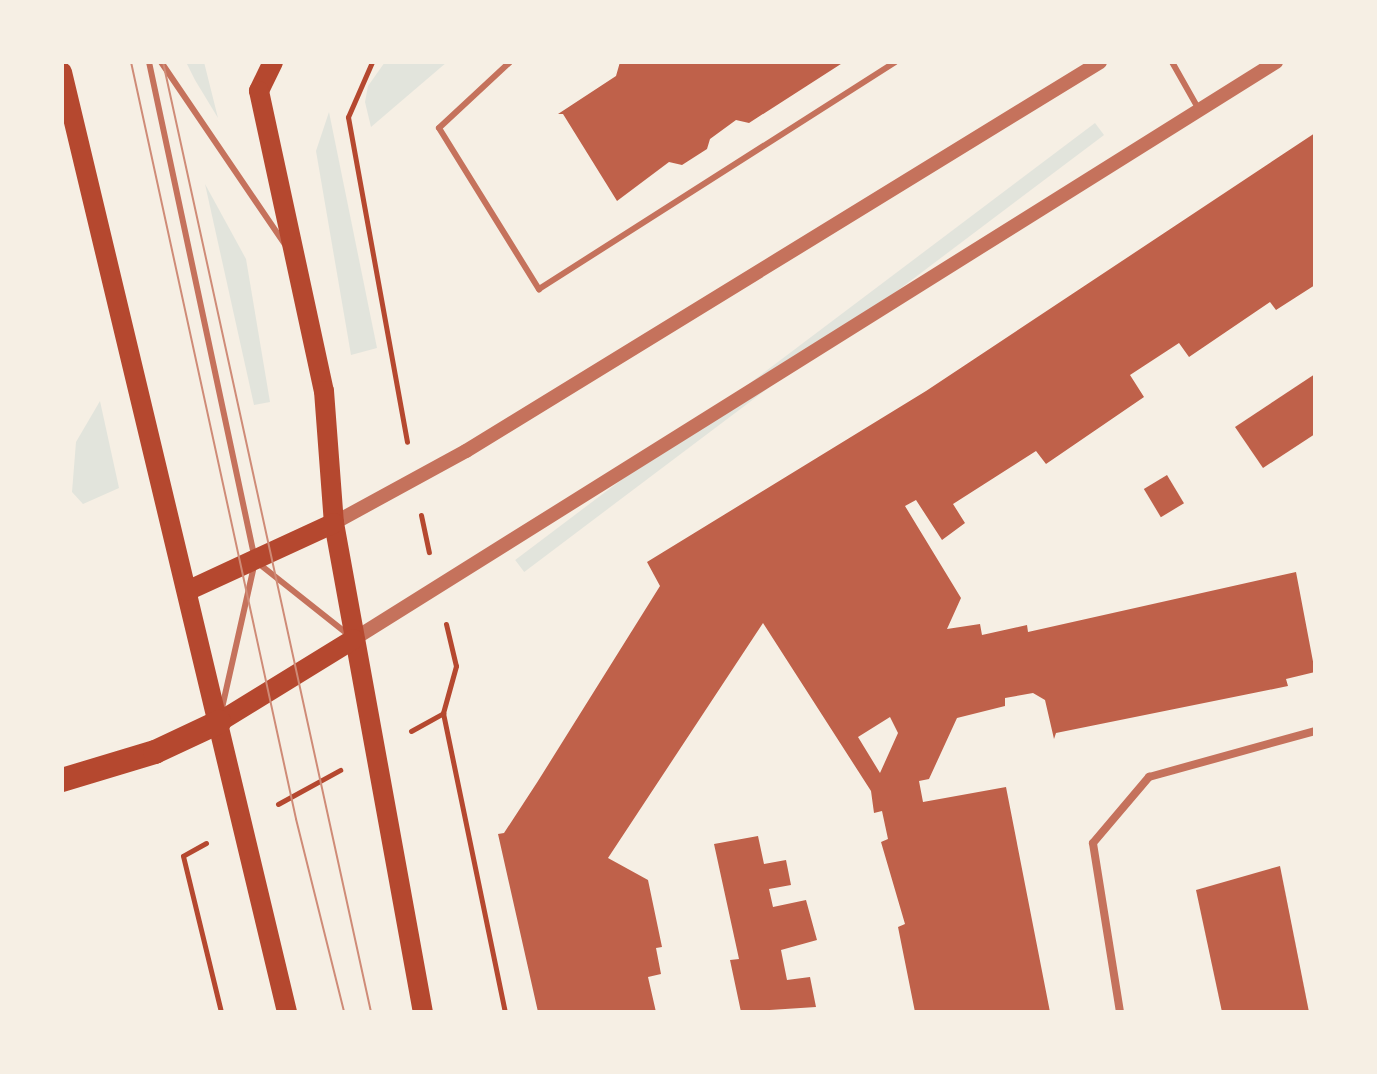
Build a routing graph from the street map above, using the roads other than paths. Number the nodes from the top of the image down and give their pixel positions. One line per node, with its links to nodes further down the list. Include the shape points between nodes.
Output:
1 (149, 62): 13 (lane)
2 (161, 62): 11 (lane)
3 (273, 62): 11 (main road, via 259,91)
4 (510, 62): 5 (lane, via 439,128 539,289)
5 (895, 62)
6 (1100, 62): 12 (street, via 414,481)
7 (1172, 62): 10 (lane)
8 (1276, 62): 10 (street)
9 (62, 72): 14 (main road)
10 (1198, 108): 15 (street)
11 (299, 265): 12 (main road, via 324,391)
12 (334, 523): 13 (main road); 15 (main road)
13 (255, 560): 14 (main road); 15 (lane); 16 (lane)
14 (187, 591): 16 (main road)
15 (354, 639): 16 (main road); 20 (main road)
16 (219, 722): 18 (highway, via 155,752); 19 (main road)
17 (1315, 731): 21 (street, via 1149,777 1093,843)
18 (62, 780)
19 (287, 1012)
20 (423, 1012)
21 (1120, 1012)

